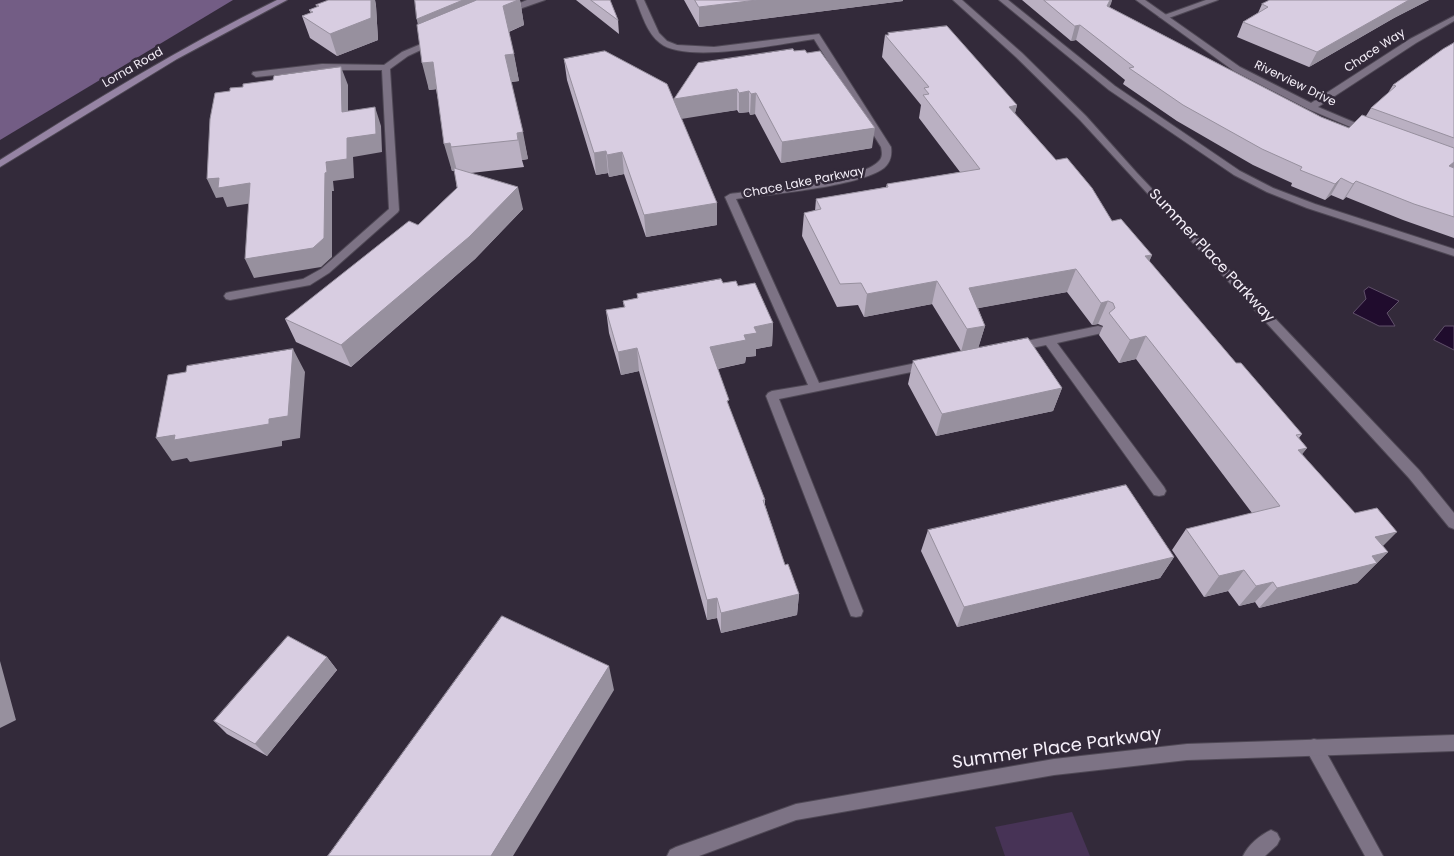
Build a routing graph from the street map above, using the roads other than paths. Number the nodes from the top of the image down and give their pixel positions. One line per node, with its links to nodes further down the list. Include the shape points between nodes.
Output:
1 (282, 0): 16 (street, Lorna Road, via 191,48)
2 (541, 0): 8 (street)
3 (640, 0): 23 (street, Chace Lake Parkway, via 653,31 666,44 679,49 724,48 816,36 886,147 887,157 880,166 867,173 730,197)
4 (957, 0): 25 (street, Summer Place Parkway, via 1019,54 1083,118 1408,467)
5 (1003, 0): 17 (street, via 1112,88 1237,173 1311,206)
6 (1140, 0): 9 (street, Riverview Drive)
7 (1214, 0): 9 (street)
8 (496, 15)
9 (1164, 17): 14 (street, Riverview Drive, via 1237,69)
10 (1454, 18): 14 (street, Chace Way)
11 (441, 38): 12 (street, via 405,54)
12 (386, 68): 13 (street, via 322,67); 18 (street, via 394,210 325,270 306,282)
13 (256, 74)
14 (1311, 108): 15 (street, Riverview Drive)
15 (1376, 134)
16 (0, 164)
17 (1454, 253)
18 (230, 296)
19 (1098, 330): 20 (street)
20 (1049, 340): 21 (street); 24 (street)
21 (1010, 348)
22 (932, 364): 23 (street)
23 (815, 388): 26 (street, via 772,396)
24 (1159, 491)
25 (1454, 523)
26 (856, 610)
27 (1454, 743): 28 (street, Summer Place Parkway)
28 (1314, 747): 30 (street, Summer Place Parkway, via 1187,752 1054,767 879,796 796,812); 32 (street)
29 (1271, 838): 31 (street)
30 (676, 856)
31 (1252, 856)
32 (1374, 856)

